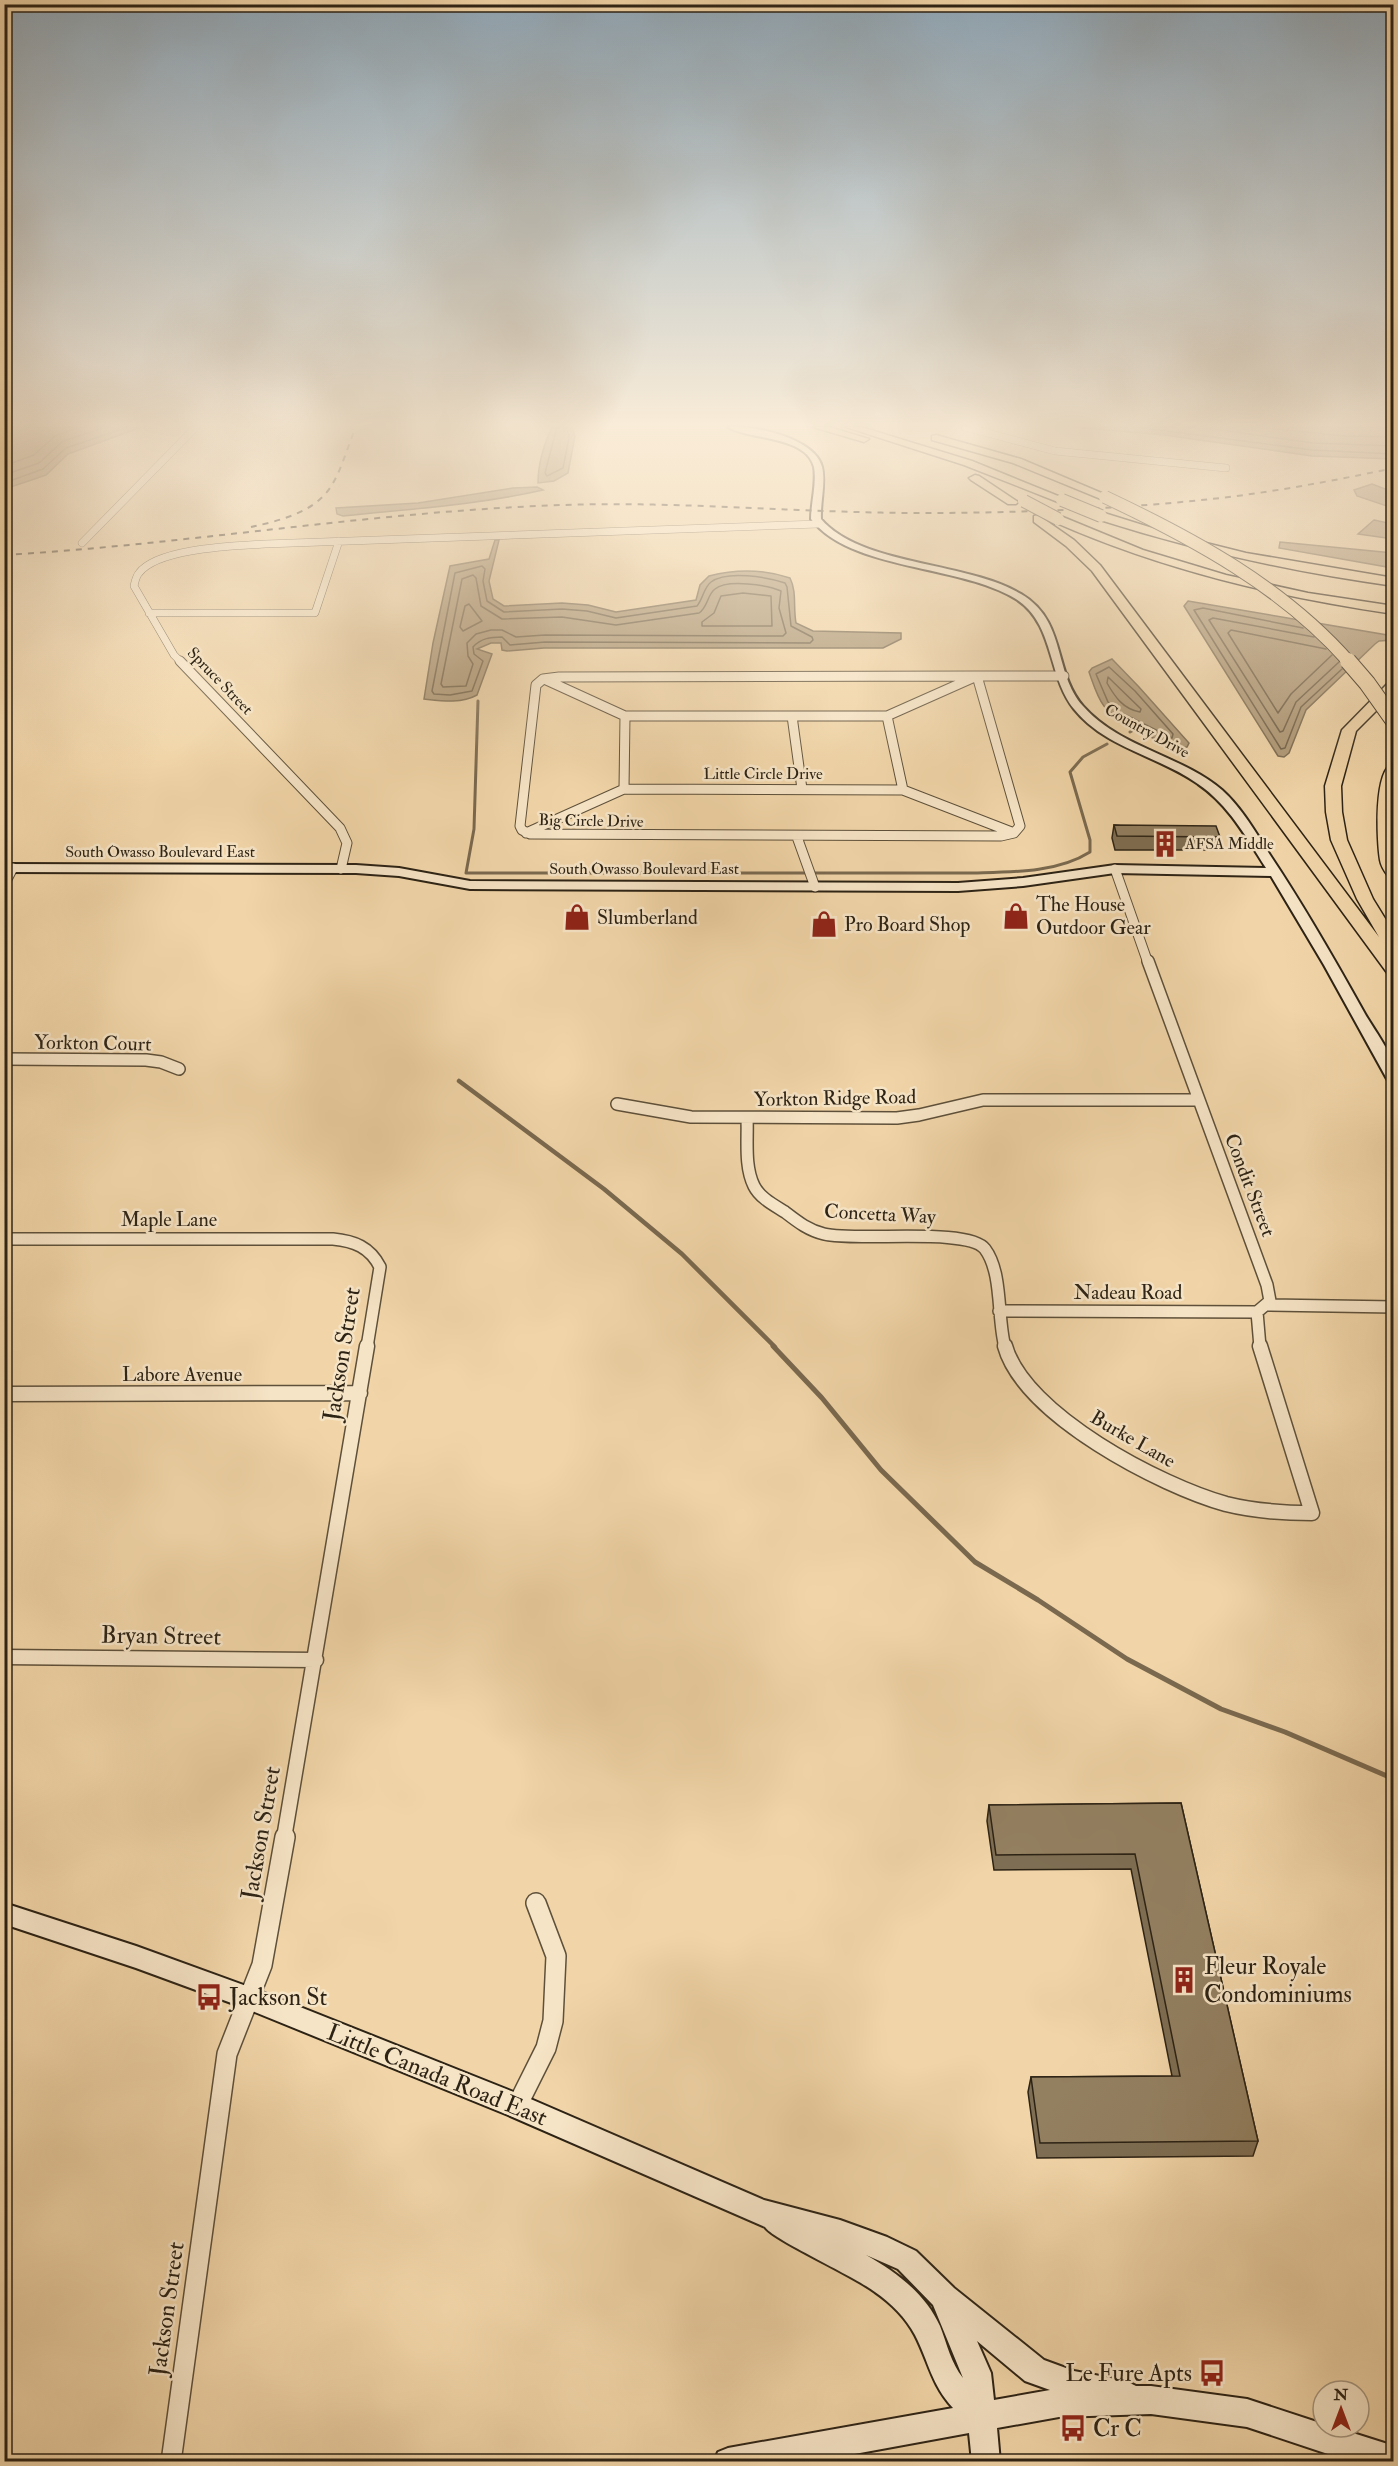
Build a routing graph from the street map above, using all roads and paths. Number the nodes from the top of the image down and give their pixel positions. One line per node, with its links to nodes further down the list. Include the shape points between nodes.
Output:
1 (337, 542): 10 (street, Spruce Street, via 218,548 169,556 136,574 134,586)
2 (339, 542): 10 (street, via 315,613)
3 (846, 542): 12 (street, Country Drive, via 976,578 1025,600 1043,620)
4 (1069, 542): 34 (highway, via 1096,568)
5 (1110, 542): 9 (highway, bridge, via 1253,585)
6 (1185, 542): 8 (highway, bridge, via 1306,570)
7 (1194, 542): 18 (highway, bridge, via 1280,597 1354,668)
8 (1394, 582)
9 (1394, 610)
10 (149, 613): 27 (street, Spruce Street, via 174,655 340,828 347,843)
11 (977, 676): 12 (street); 13 (street); 16 (street); 24 (street, via 1020,826)
12 (1064, 676): 29 (street, Country Drive, via 1077,706 1103,730 1195,776 1218,792)
13 (543, 679): 15 (street); 23 (street, Big Circle Drive, via 537,682 534,696 520,826)
14 (1394, 685): 33 (highway, via 1349,730 1332,786 1339,840 1365,899)
15 (625, 716): 17 (street); 20 (street)
16 (887, 716): 17 (street); 22 (street)
17 (792, 717): 21 (street)
18 (1394, 722)
19 (1394, 767): 30 (highway, via 1385,793 1388,862)
20 (624, 789): 21 (street, Little Circle Drive); 23 (street, Little Circle Drive)
21 (802, 789): 22 (street, Little Circle Drive)
22 (903, 790): 24 (street, Little Circle Drive)
23 (526, 833): 25 (street, Big Circle Drive)
24 (1014, 833): 25 (street, Big Circle Drive, via 992,837)
25 (797, 837): 32 (street)
26 (9, 868): 27 (street, South Owasso Boulevard East); 31 (street)
27 (341, 868): 32 (street, South Owasso Boulevard East, via 399,872 470,885)
28 (1115, 869): 29 (street, South Owasso Boulevard East); 32 (street, South Owasso Boulevard East, via 979,886); 38 (street, Condit Street)
29 (1276, 872): 37 (street, Country Drive)
30 (1394, 873)
31 (4, 885)
32 (815, 887)
33 (1394, 948)
34 (1394, 970)
35 (4, 1059): 36 (street, Yorkton Court, via 146,1060)
36 (178, 1069)
37 (1394, 1079)
38 (1197, 1100): 40 (street, Yorkton Ridge Road, via 993,1099 911,1118); 44 (street, Condit Street, via 1267,1285 1270,1302)
39 (617, 1104): 40 (street, Yorkton Ridge Road, via 691,1117)
40 (747, 1118): 45 (street, Concetta Way, via 751,1173 759,1194 808,1229 826,1235 957,1237 980,1242 990,1255)
41 (4, 1239): 42 (street, Maple Lane)
42 (333, 1239): 46 (street, Jackson Street, via 369,1249 380,1267)
43 (1394, 1307): 44 (street, Nadeau Road)
44 (1261, 1308): 45 (street, Nadeau Road); 48 (street, Condit Street, via 1260,1347)
45 (999, 1311): 48 (street, Burke Lane, via 1006,1352 1017,1371 1044,1403 1090,1438 1202,1497 1250,1509)
46 (360, 1393): 47 (street, Labore Avenue); 50 (street, Jackson Street)
47 (4, 1394)
48 (1312, 1513)
49 (4, 1657): 50 (street, Bryan Street)
50 (316, 1660): 53 (street, Jackson Street, via 262,1965)
51 (536, 1903): 54 (street, via 556,1956 553,2021 546,2048)
52 (4, 1913): 53 (street, Little Canada Road East)
53 (251, 1999): 54 (street, Little Canada Road East); 60 (street, Jackson Street, via 227,2054)
54 (517, 2106): 55 (street, Little Canada Road East)
55 (763, 2213): 56 (street, Little Canada Road East, via 878,2246 907,2260); 58 (street, Little Canada Road East, via 850,2261 903,2297 932,2337 947,2378)
56 (943, 2295): 57 (street, via 1035,2371 1074,2385); 58 (street, Little Canada Road East, via 978,2373)
57 (1151, 2400): 58 (street, via 1059,2403); 59 (street, via 1247,2412)
58 (980, 2417): 61 (street); 62 (street)
59 (1394, 2461)
60 (171, 2462)
61 (728, 2462)
62 (986, 2462)

